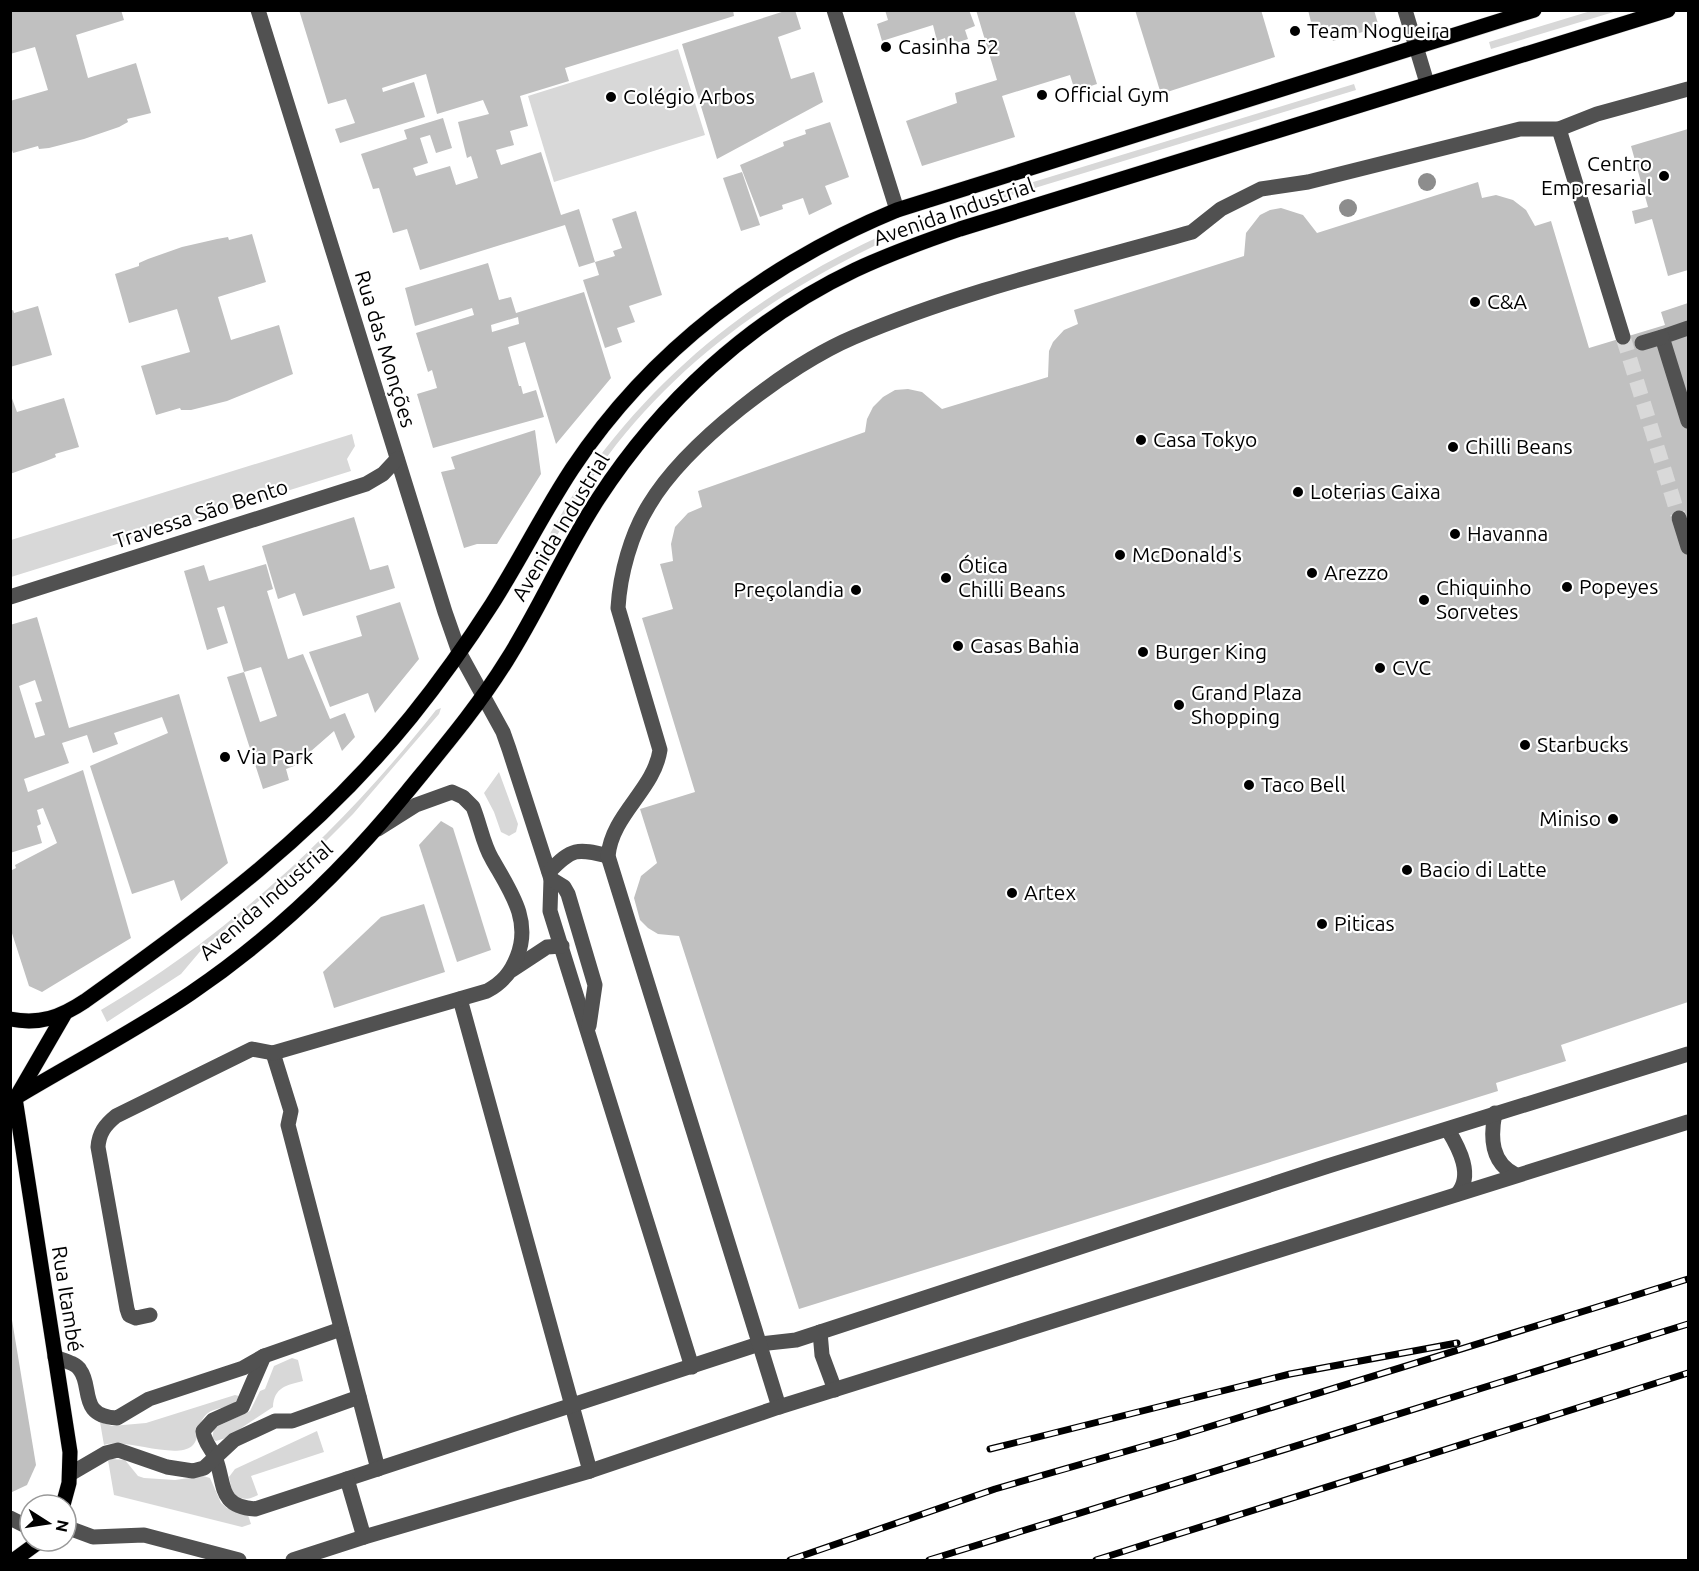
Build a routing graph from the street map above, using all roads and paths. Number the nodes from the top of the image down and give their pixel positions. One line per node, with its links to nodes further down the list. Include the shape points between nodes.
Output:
1 (258, 10): 17 (street, Rua das Monções)
2 (834, 10): 10 (street)
3 (1405, 10): 6 (street)
4 (1534, 10): 6 (main road, Avenida Industrial)
5 (1668, 10): 7 (main road, Avenida Industrial)
6 (1416, 47): 7 (street); 10 (main road, Avenida Industrial)
7 (1427, 82): 22 (main road, Avenida Industrial, via 960,229 852,271 785,310 709,369 642,438 597,501)
8 (1689, 89): 9 (street)
9 (1559, 129): 12 (street); 24 (street, via 1520,129 1308,182 1261,189 1221,209 1192,232 918,312 854,337 748,403 665,482 648,505 633,538 618,608 660,750 654,770 620,819)
10 (897, 210): 21 (main road, Avenida Industrial, via 828,240 763,279 701,325 645,378 573,467)
11 (1689, 328): 13 (street)
12 (1623, 337)
13 (1662, 337): 14 (street); 15 (street)
14 (1642, 343)
15 (1682, 379): 16 (street)
16 (1689, 421)
17 (397, 459): 20 (street, Travessa São Bento, via 366,484); 21 (street, Rua das Monções)
18 (1679, 518): 19 (street)
19 (1689, 547)
20 (10, 597)
21 (459, 652): 22 (street, Rua das Monções); 29 (main road, Avenida Industrial, via 402,728 261,871 190,927)
22 (482, 697): 23 (main road, Avenida Industrial); 25 (street, Rua das Monções, via 502,732)
23 (373, 832): 27 (street, via 436,796 452,792 468,801 523,926 522,944); 34 (main road, Avenida Industrial, via 294,911 191,993)
24 (608, 856): 25 (street, via 571,851); 43 (street)
25 (550, 875): 26 (street, via 550,910); 31 (street, via 568,894 595,985)
26 (562, 946): 27 (street, via 547,947); 31 (street)
27 (510, 972): 28 (street, via 497,986)
28 (460, 999): 32 (street); 49 (street)
29 (64, 1014): 30 (main road, Avenida Industrial, via 38,1022); 34 (main road)
30 (10, 1019)
31 (588, 1031): 46 (street)
32 (273, 1053): 40 (street, via 252,1049 116,1116 102,1130 99,1156 127,1309 136,1318); 41 (street, via 291,1111 288,1125)
33 (1689, 1054): 35 (street)
34 (13, 1097): 45 (main road, Rua Itambé)
35 (1495, 1113): 37 (street); 38 (street, via 1492,1129 1496,1157 1505,1170)
36 (1689, 1122): 38 (street)
37 (1448, 1130): 39 (street, via 1465,1169 1463,1188); 42 (street)
38 (1516, 1175): 39 (street)
39 (1457, 1194): 47 (street)
40 (150, 1315)
41 (341, 1329): 44 (street); 48 (street)
42 (820, 1332): 43 (street, via 796,1340); 47 (street, via 822,1355)
43 (759, 1344): 46 (street); 50 (street)
44 (264, 1356): 45 (street, via 243,1368 149,1399 117,1418 90,1405 82,1372); 51 (street, via 242,1407 213,1420 204,1431)
45 (55, 1357): 54 (main road, Rua Itambé)
46 (692, 1366): 49 (street)
47 (835, 1390): 50 (street)
48 (359, 1397): 51 (street, via 292,1421 275,1420 234,1440); 52 (street)
49 (572, 1406): 52 (street); 53 (street)
50 (779, 1407): 53 (street)
51 (215, 1457): 54 (street, via 193,1472 114,1450); 55 (street, via 226,1496 247,1509)
52 (378, 1469): 55 (street)
53 (590, 1471): 58 (street)
54 (70, 1474): 56 (main road, Rua Itambé)
55 (347, 1479): 58 (street)
56 (66, 1493)
57 (78, 1531): 59 (street, via 93,1537 144,1535)
58 (364, 1537): 60 (street)
59 (239, 1560)
60 (293, 1560)

